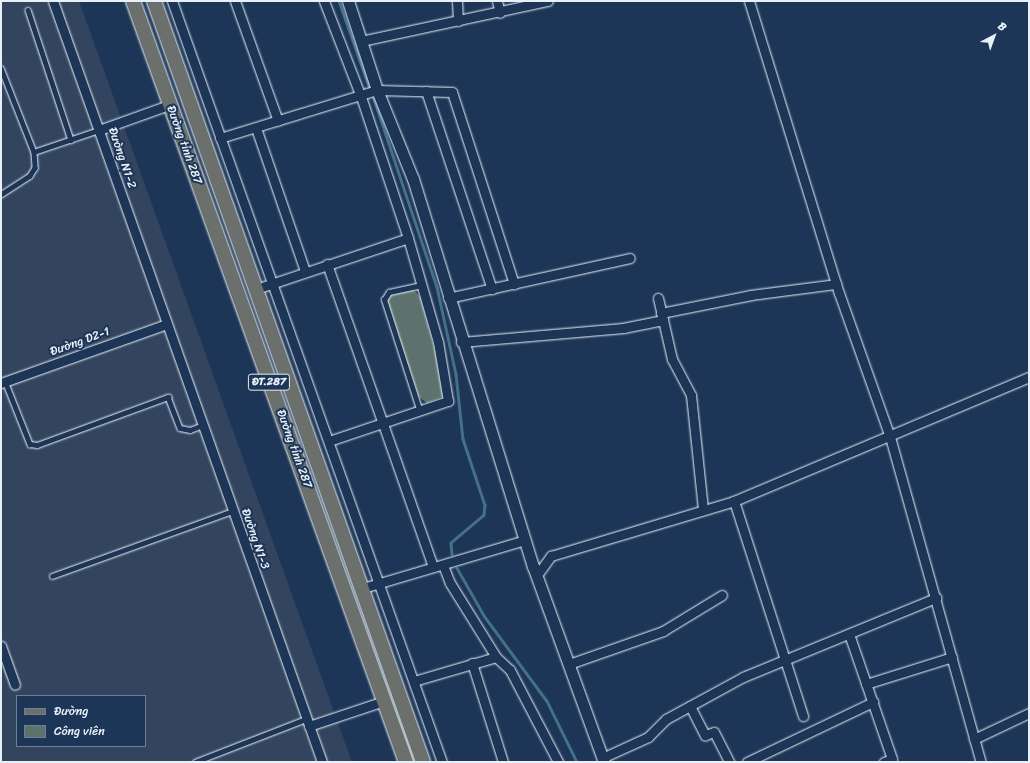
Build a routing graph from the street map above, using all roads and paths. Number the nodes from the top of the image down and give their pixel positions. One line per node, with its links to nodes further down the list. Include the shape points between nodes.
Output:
1 (53, 1): 23 (street, Đường N1-2)
2 (133, 1): 20 (main road, Đường tỉnh 287 / ĐT.287)
3 (154, 1): 26 (main road, Đường tỉnh 287 / ĐT.287)
4 (172, 1): 24 (street)
5 (235, 1): 21 (street)
6 (324, 1): 19 (street)
7 (348, 1): 15 (street)
8 (457, 1): 14 (street)
9 (497, 1): 13 (street)
10 (548, 1): 13 (street)
11 (749, 1): 36 (street)
12 (28, 10): 25 (lane)
13 (500, 13): 14 (street)
14 (458, 21): 15 (street)
15 (361, 40): 17 (street)
16 (1, 68): 28 (lane)
17 (377, 90): 18 (street); 19 (street); 40 (street, via 413,179)
18 (426, 91): 35 (street, via 452,92); 39 (street)
19 (361, 97): 21 (street); 30 (street)
20 (169, 105): 23 (street); 27 (main road, Đường tỉnh 287 / ĐT.287)
21 (278, 121): 22 (street)
22 (256, 128): 24 (street); 33 (street)
23 (99, 130): 25 (lane); 43 (street, Đường N1-2)
24 (220, 138): 34 (street)
25 (71, 140): 28 (lane)
26 (203, 142): 27 (main road); 38 (main road, Đường tỉnh 287 / ĐT.287)
27 (185, 148): 74 (main road, Đường tỉnh 287 / ĐT.287)
28 (34, 152): 29 (lane, via 35,168 30,176)
29 (1, 194)
30 (408, 238): 32 (street); 37 (street)
31 (630, 258): 35 (street)
32 (327, 264): 33 (street); 48 (street)
33 (305, 271): 34 (street)
34 (272, 282): 38 (street); 51 (street)
35 (514, 284): 39 (street)
36 (836, 284): 42 (street, via 752,295); 50 (street)
37 (421, 285): 47 (street, via 438,342 448,401); 47 (lane, via 389,292 384,300)
38 (256, 289): 61 (main road, Đường tỉnh 287 / ĐT.287)
39 (492, 289): 40 (street)
40 (448, 298): 44 (street)
41 (658, 298): 42 (street)
42 (662, 317): 44 (street, via 616,328); 53 (street, via 677,370 691,395)
43 (167, 324): 46 (street, Đường D2-1); 49 (street, Đường N1-3)
44 (461, 342): 55 (street)
45 (1029, 377): 50 (street)
46 (3, 382): 49 (lane, via 30,444 37,445 168,397 180,428 190,430)
47 (420, 412): 48 (street)
48 (384, 424): 51 (street); 57 (street)
49 (203, 425): 54 (street, Đường N1-3)
50 (890, 437): 52 (street); 63 (street)
51 (329, 441): 60 (street)
52 (734, 501): 53 (street); 68 (street)
53 (703, 509): 58 (street, via 551,556)
54 (233, 511): 59 (lane); 79 (street, Đường N1-3)
55 (525, 540): 56 (street); 58 (street)
56 (443, 565): 57 (street); 66 (street, via 450,583)
57 (433, 568): 60 (street)
58 (537, 575): 70 (street)
59 (52, 576)
60 (379, 583): 61 (street); 71 (street)
61 (363, 588): 85 (main road, Đường tỉnh 287 / ĐT.287)
62 (722, 594): 70 (street, via 663,631)
63 (936, 598): 64 (street); 67 (street)
64 (849, 634): 68 (street); 73 (street)
65 (1, 646): 72 (street)
66 (496, 657): 69 (street); 88 (street, via 510,670)
67 (952, 657): 73 (street, via 901,670); 80 (street)
68 (788, 660): 76 (street, via 743,678); 78 (street)
69 (472, 663): 71 (street); 87 (street)
70 (569, 664): 81 (street)
71 (414, 681): 86 (street)
72 (15, 684)
73 (866, 684): 75 (street)
74 (384, 701): 79 (street); 84 (main road, Đường tỉnh 287 / ĐT.287)
75 (872, 702): 90 (street); 91 (street, via 892,759)
76 (690, 706): 81 (street, via 666,719 648,737); 89 (street, via 705,735 714,732)
77 (1029, 712): 80 (street)
78 (803, 716)
79 (308, 722): 82 (lane); 83 (street, Đường N1-3)
80 (974, 739): 92 (street)
81 (603, 760)
82 (195, 762)
83 (322, 762)
84 (406, 762)
85 (423, 762)
86 (442, 762)
87 (503, 762)
88 (558, 762)
89 (729, 762)
90 (747, 762)
91 (884, 762)
92 (981, 762)

